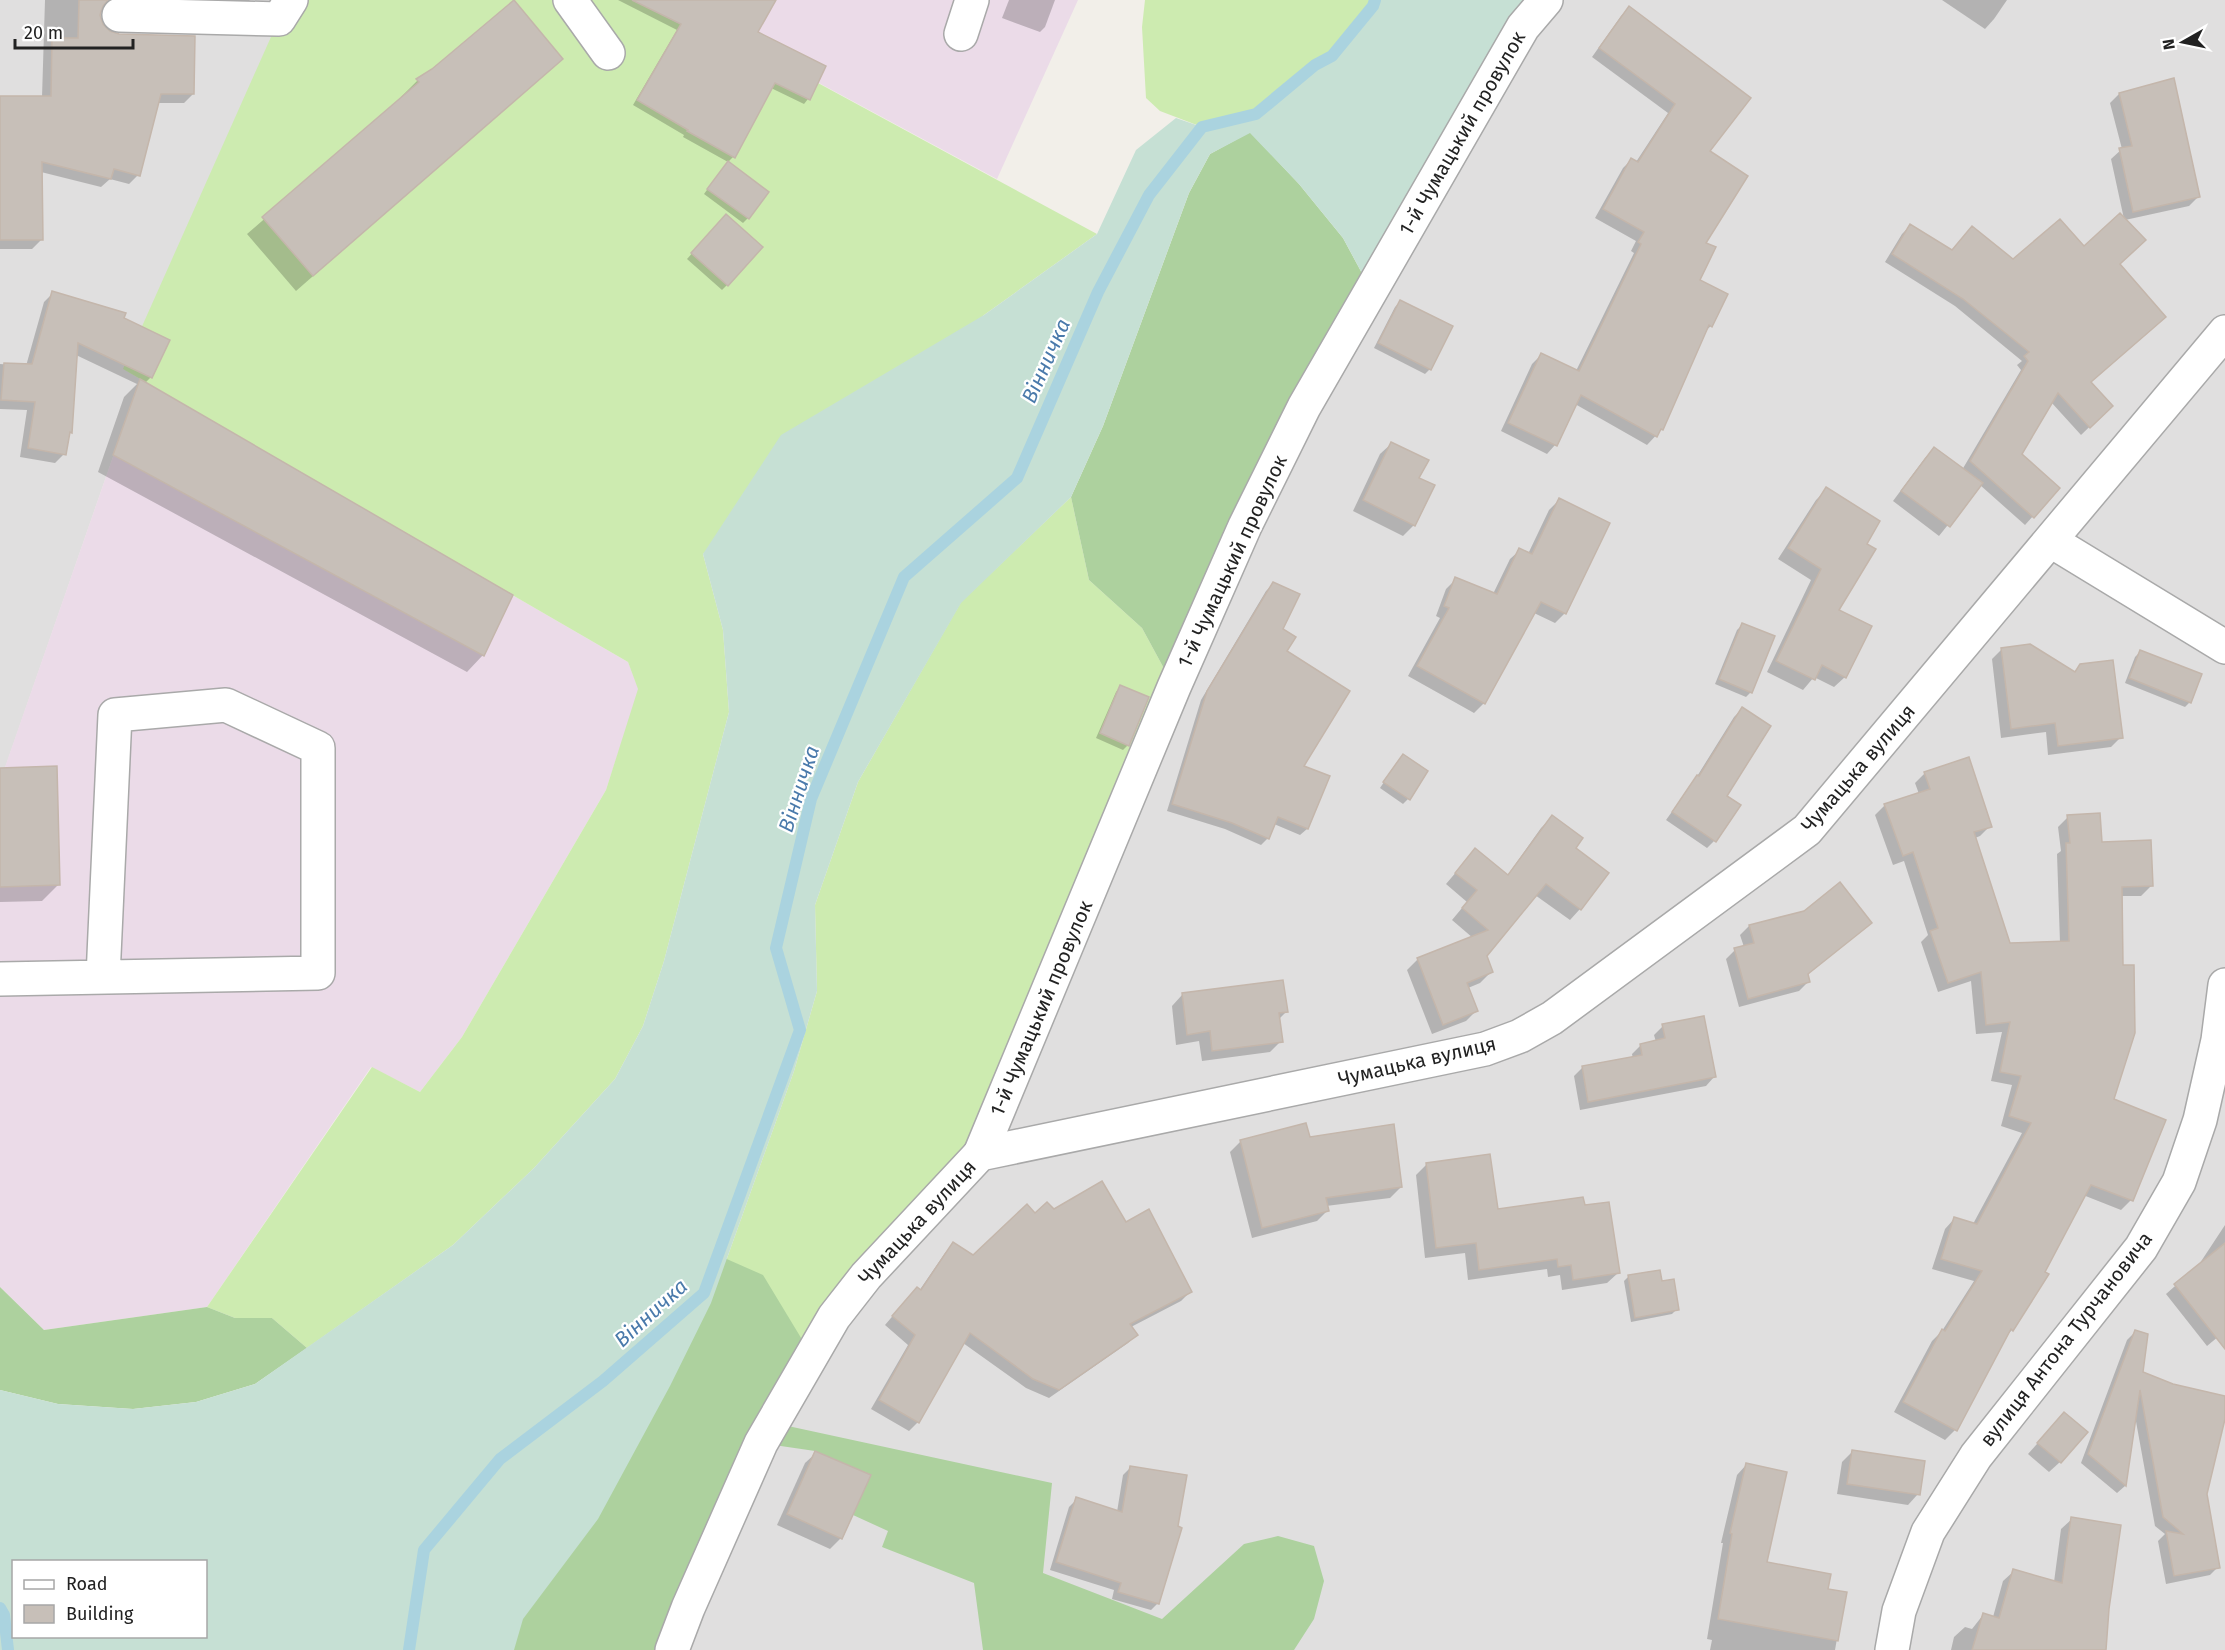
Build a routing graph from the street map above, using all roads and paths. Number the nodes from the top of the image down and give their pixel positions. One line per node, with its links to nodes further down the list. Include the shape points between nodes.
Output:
1 (291, 0): 5 (street, via 279,19)
2 (570, 0): 7 (street)
3 (972, 0): 6 (street)
4 (1546, 0): 14 (street, 1-й Чумацький провулок, via 1523,27 1304,407 1245,526)
5 (119, 15)
6 (961, 34)
7 (608, 53)
8 (2225, 332): 9 (street, Чумацька вулиця)
9 (2051, 541): 10 (street); 14 (street, Чумацька вулиця, via 1807,830 1552,1018 1485,1049)
10 (2225, 647)
11 (104, 977): 11 (street, via 318,973 318,748 225,705 116,715); 12 (street)
12 (0, 979)
13 (2225, 985): 16 (street, вулиця Антона Турчановича, via 2218,1040 2200,1120 2179,1182 2141,1248 1976,1456 1928,1532 1899,1611)
14 (980, 1154): 15 (street, Чумацька вулиця, via 866,1276 834,1317 761,1443)
15 (672, 1650)
16 (1892, 1650)

